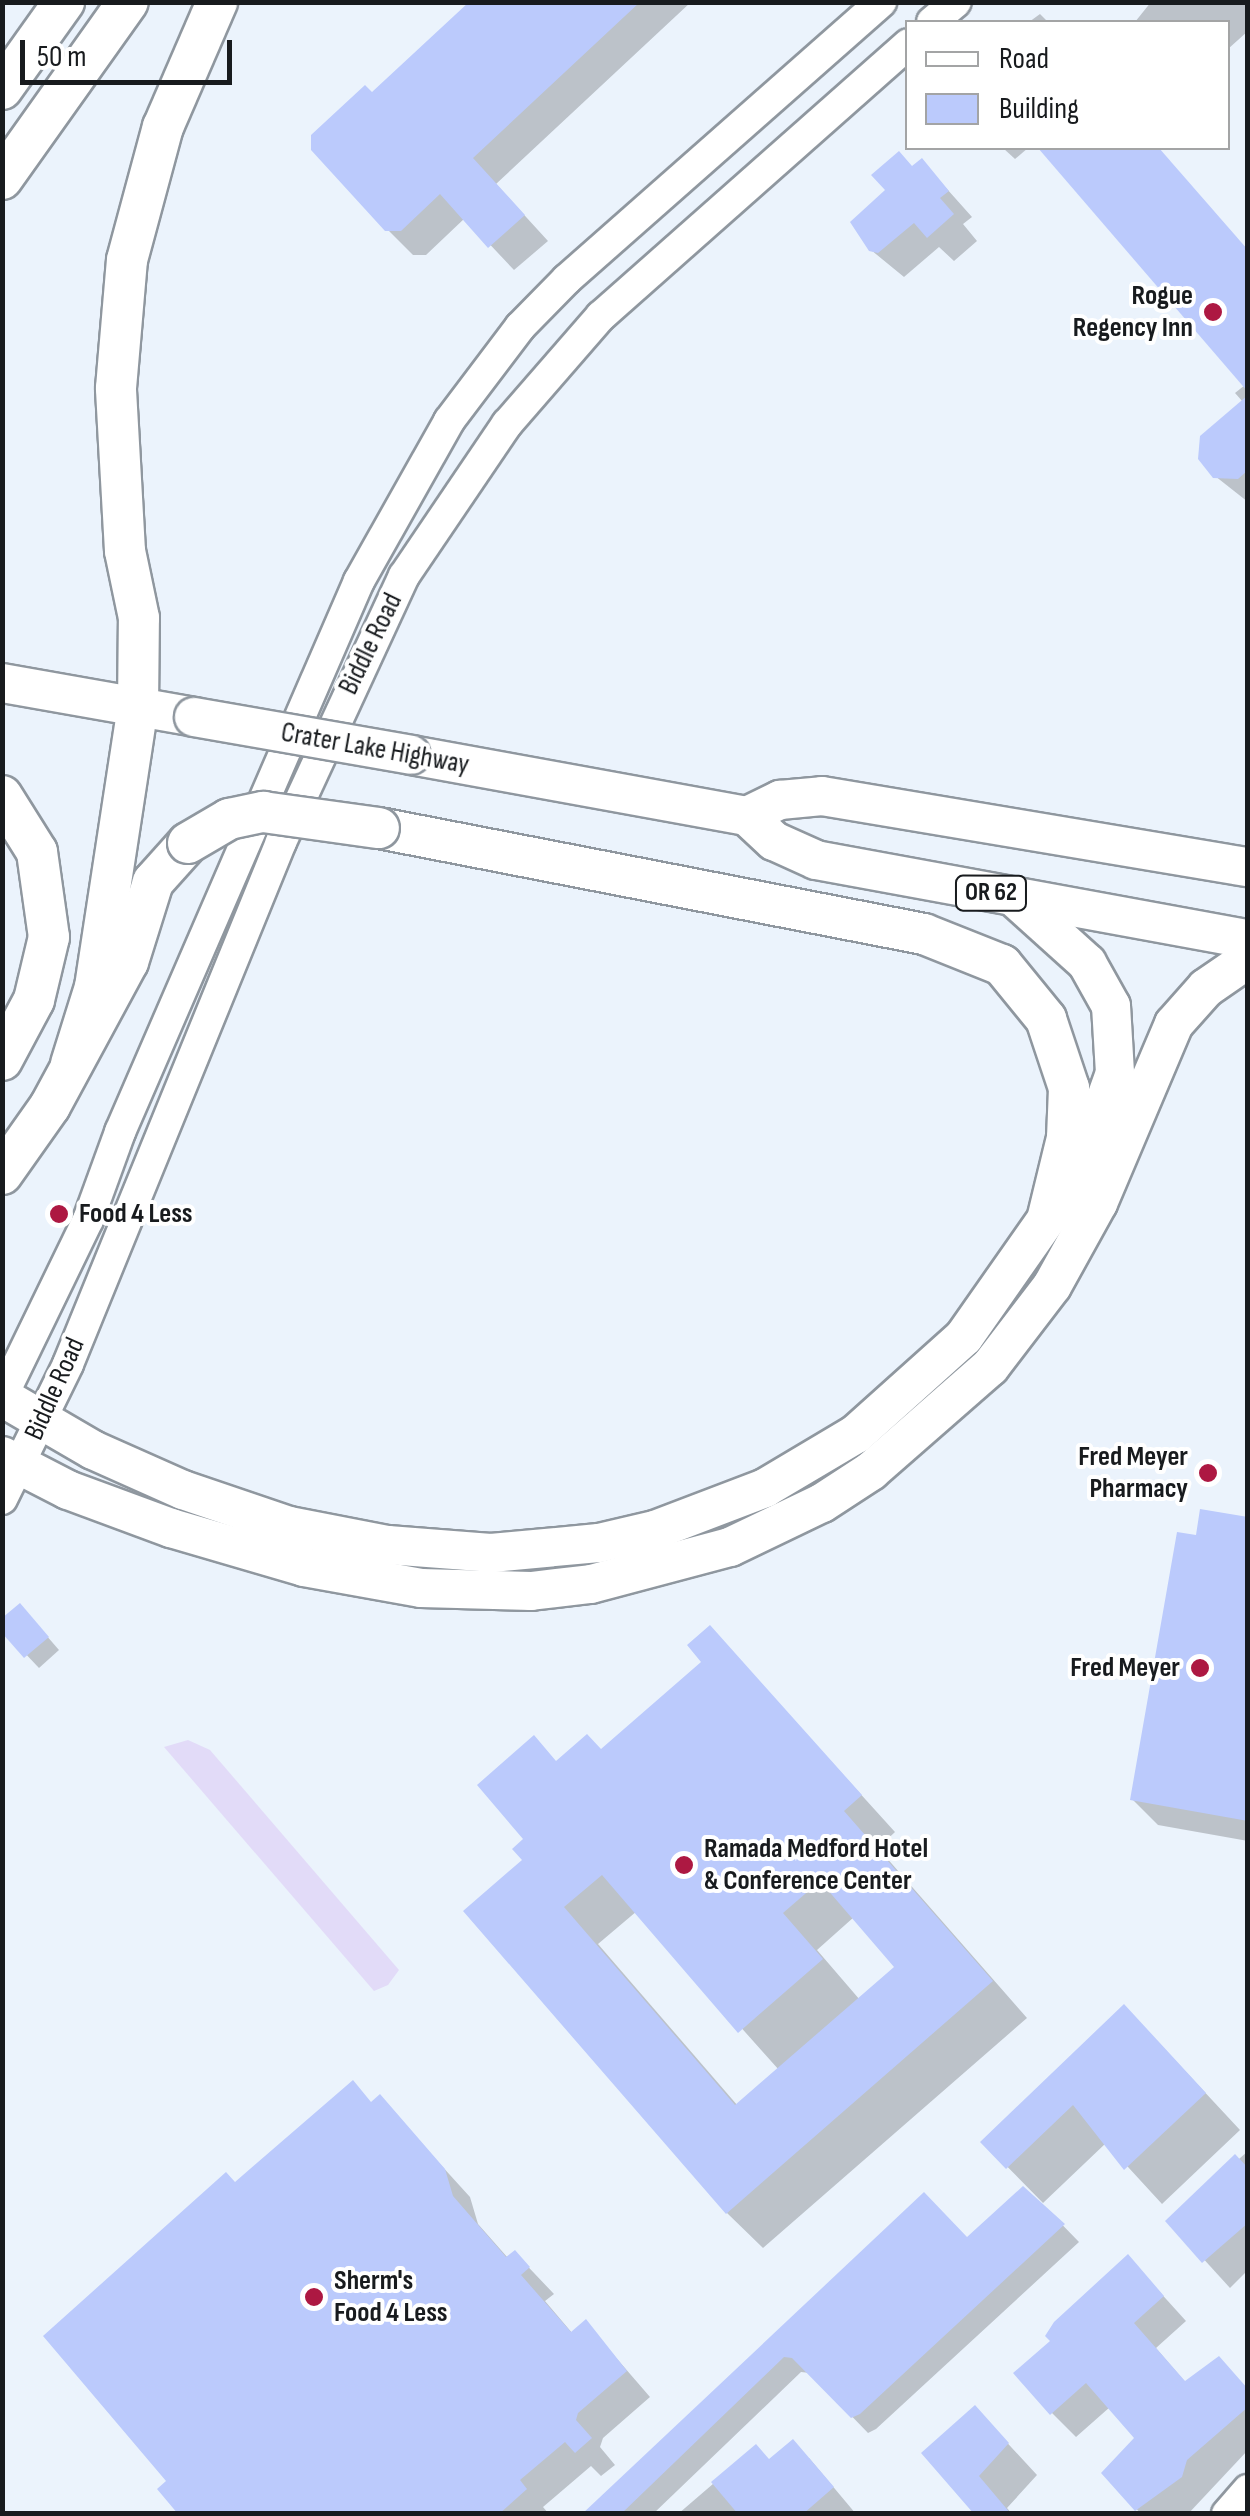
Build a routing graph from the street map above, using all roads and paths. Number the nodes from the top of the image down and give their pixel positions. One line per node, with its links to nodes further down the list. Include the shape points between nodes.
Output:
1 (64, 2): 8 (highway)
2 (128, 2): 9 (highway)
3 (217, 2): 11 (highway, via 162,127 127,260 116,388 126,552 139,618)
4 (881, 2): 22 (main road, Biddle Road, via 567,280 520,327 449,422 359,582 88,1220)
5 (956, 2): 6 (main road)
6 (934, 20)
7 (905, 47): 23 (main road, Biddle Road, via 601,316 507,424 404,576 281,842)
8 (2, 90)
9 (2, 178)
10 (2, 683): 11 (highway, Crater Lake Highway / OR 62)
11 (138, 707): 13 (highway, Crater Lake Highway / OR 62, bridge); 19 (highway, via 95,987)
12 (2, 796): 18 (highway, via 37,852 49,937 34,1000)
13 (747, 816): 14 (highway, via 780,800 822,796); 15 (highway, Crater Lake Highway / OR 62, via 774,841 816,860)
14 (1248, 868)
15 (1014, 897): 16 (highway, Crater Lake Highway / OR 62); 21 (highway, via 1098,976 1118,1037 1101,1116 1071,1184)
16 (1248, 938)
17 (1248, 959): 24 (highway, via 1206,988 1174,1024 1072,1252 990,1367 871,1472 730,1547 590,1584 532,1591 421,1588 228,1546 68,1490)
18 (2, 1060)
19 (72, 1064): 20 (highway); 21 (highway, bridge, via 128,962 154,882 188,843 229,820 263,812 378,828 924,934 1002,965 1046,1019 1069,1088 1067,1138)
20 (2, 1174)
21 (1048, 1216): 23 (highway, via 964,1337 856,1434 808,1466 712,1511 599,1543 491,1552 329,1535 136,1472)
22 (2, 1397): 23 (highway)
23 (43, 1421): 24 (main road, Biddle Road)
24 (11, 1461): 25 (main road, Biddle Road)
25 (2, 1499)
26 (1248, 2490): 27 (main road)
27 (1227, 2514)

